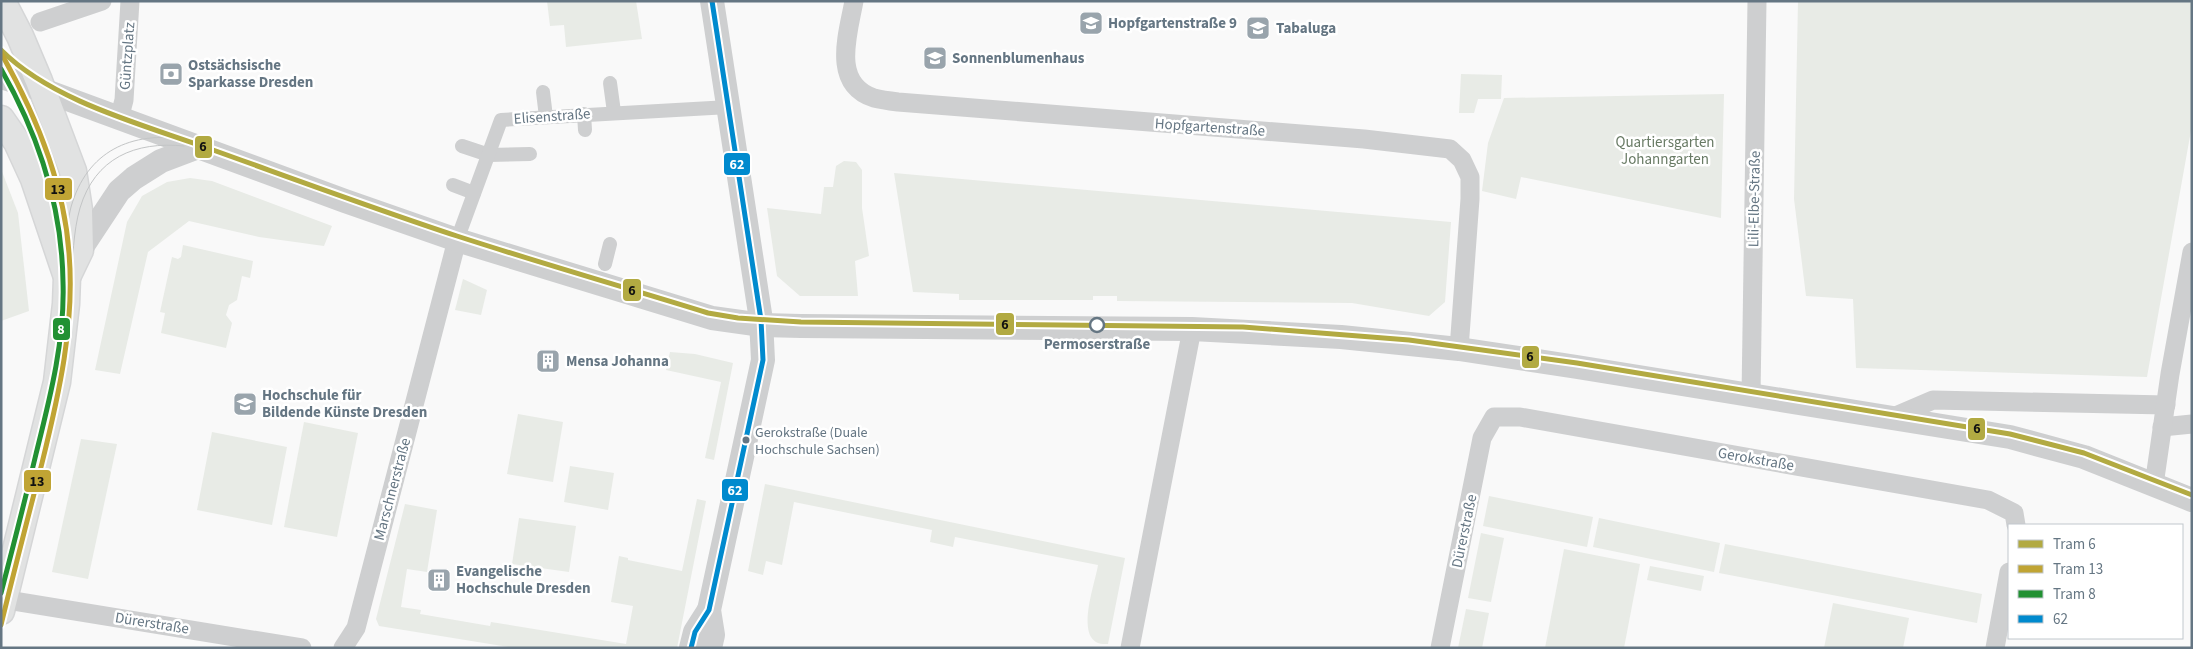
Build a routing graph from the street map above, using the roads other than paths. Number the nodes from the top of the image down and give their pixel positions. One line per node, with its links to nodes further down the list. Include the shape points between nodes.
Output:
1 (2, 1): 7 (main road)
2 (102, 1): 7 (street)
3 (130, 1): 16 (street, Güntzplatz, via 124,100)
4 (712, 1): 12 (street)
5 (854, 1): 33 (street, Hopfgartenstraße, via 845,53 846,69 858,90 874,98 1450,149 1462,160 1470,177)
6 (1757, 1): 34 (street, Lili-Elbe-Straße)
7 (30, 29): 10 (main road)
8 (1, 77): 10 (street)
9 (610, 82): 13 (street)
10 (43, 90): 16 (street); 27 (main road, via 73,171 79,210)
11 (543, 92): 15 (street)
12 (729, 107): 13 (street, Elisenstraße); 31 (street)
13 (614, 112): 14 (street, Elisenstraße)
14 (584, 114): 15 (street, Elisenstraße); 18 (street)
15 (546, 117): 22 (street, Elisenstraße, via 501,120)
16 (119, 119): 20 (street)
17 (1, 120): 30 (main road, via 17,142 34,179)
18 (585, 130)
19 (462, 146): 22 (street)
20 (198, 147): 25 (street); 27 (street, via 161,160 134,178 120,191)
21 (530, 154): 22 (street)
22 (488, 155): 24 (street, Elisenstraße)
23 (453, 185): 24 (street)
24 (474, 193): 25 (street, Elisenstraße)
25 (457, 240): 31 (street, via 702,316); 47 (street, Marschnerstraße, via 356,628)
26 (610, 244): 29 (street)
27 (80, 250): 30 (main road)
28 (2192, 252): 35 (street)
29 (605, 264)
30 (67, 277): 44 (main road, via 57,382)
31 (762, 325): 32 (street); 45 (street, via 762,369)
32 (1192, 329): 33 (street, via 1341,337); 50 (street)
33 (1459, 349): 34 (street)
34 (1751, 396): 37 (street)
35 (2166, 405): 37 (street, via 1933,400); 39 (street)
36 (1494, 417): 42 (street, Gerokstraße, via 1530,419 1988,500); 51 (street, Dürerstraße, via 1482,438)
37 (1891, 418): 40 (street, via 2039,444 2084,457)
38 (2192, 424): 39 (street)
39 (2162, 427): 40 (street)
40 (2154, 484): 41 (street)
41 (2192, 500)
42 (2015, 519)
43 (2008, 577): 52 (street)
44 (2, 603): 46 (street, Dürerstraße)
45 (709, 610): 48 (street, via 695,632); 49 (street, via 713,635)
46 (302, 648)
47 (343, 648)
48 (691, 648)
49 (710, 648)
50 (1130, 648)
51 (1440, 648)
52 (1995, 648)

